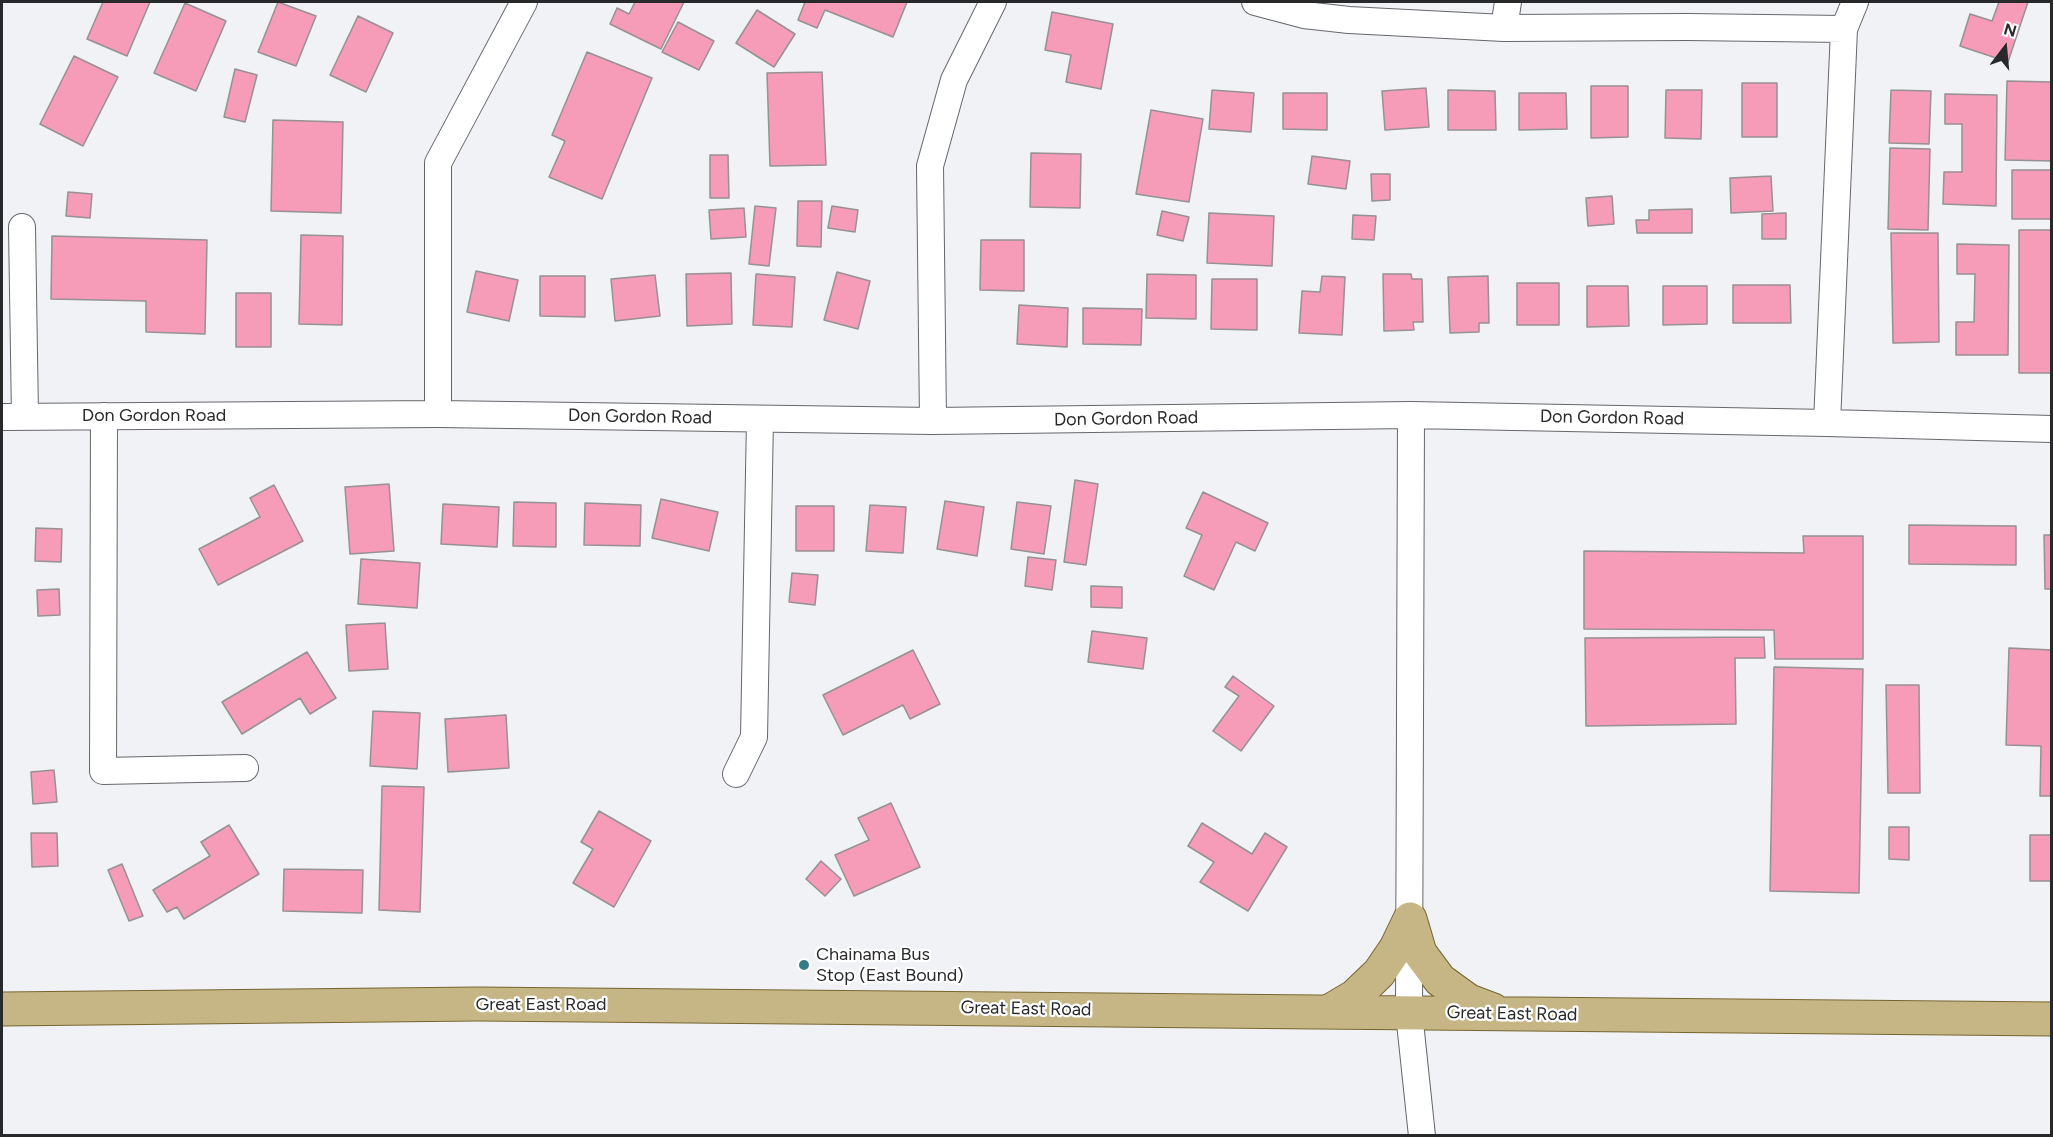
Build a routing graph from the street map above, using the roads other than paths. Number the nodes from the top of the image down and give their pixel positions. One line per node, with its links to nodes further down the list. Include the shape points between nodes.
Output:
1 (524, 2): 9 (street, via 438,163)
2 (993, 2): 14 (street, via 954,80 930,166)
3 (1255, 2): 6 (street, via 1315,16)
4 (1508, 2): 6 (street)
5 (1855, 2): 7 (street)
6 (1504, 28): 7 (street)
7 (1844, 30): 15 (street)
8 (22, 227): 12 (street)
9 (438, 414): 11 (street, Don Gordon Road); 13 (street, Don Gordon Road)
10 (1411, 415): 14 (street, Don Gordon Road); 15 (street, Don Gordon Road); 19 (street)
11 (104, 416): 12 (street, Don Gordon Road); 17 (street, via 104,771)
12 (13, 417)
13 (760, 419): 14 (street, Don Gordon Road); 18 (street, via 754,737)
14 (933, 421)
15 (1827, 423): 16 (street, Don Gordon Road)
16 (2052, 429)
17 (245, 768)
18 (736, 774)
19 (1410, 919): 21 (main road, via 1379,973 1354,996); 22 (street); 23 (main road, via 1420,953 1440,980 1469,1001)
20 (2, 1009): 21 (main road, Great East Road, via 490,1004)
21 (1328, 1012): 22 (main road, Great East Road)
22 (1409, 1013): 23 (main road, Great East Road); 25 (street)
23 (1501, 1013): 24 (main road, Great East Road)
24 (2052, 1019)
25 (1422, 1136)

